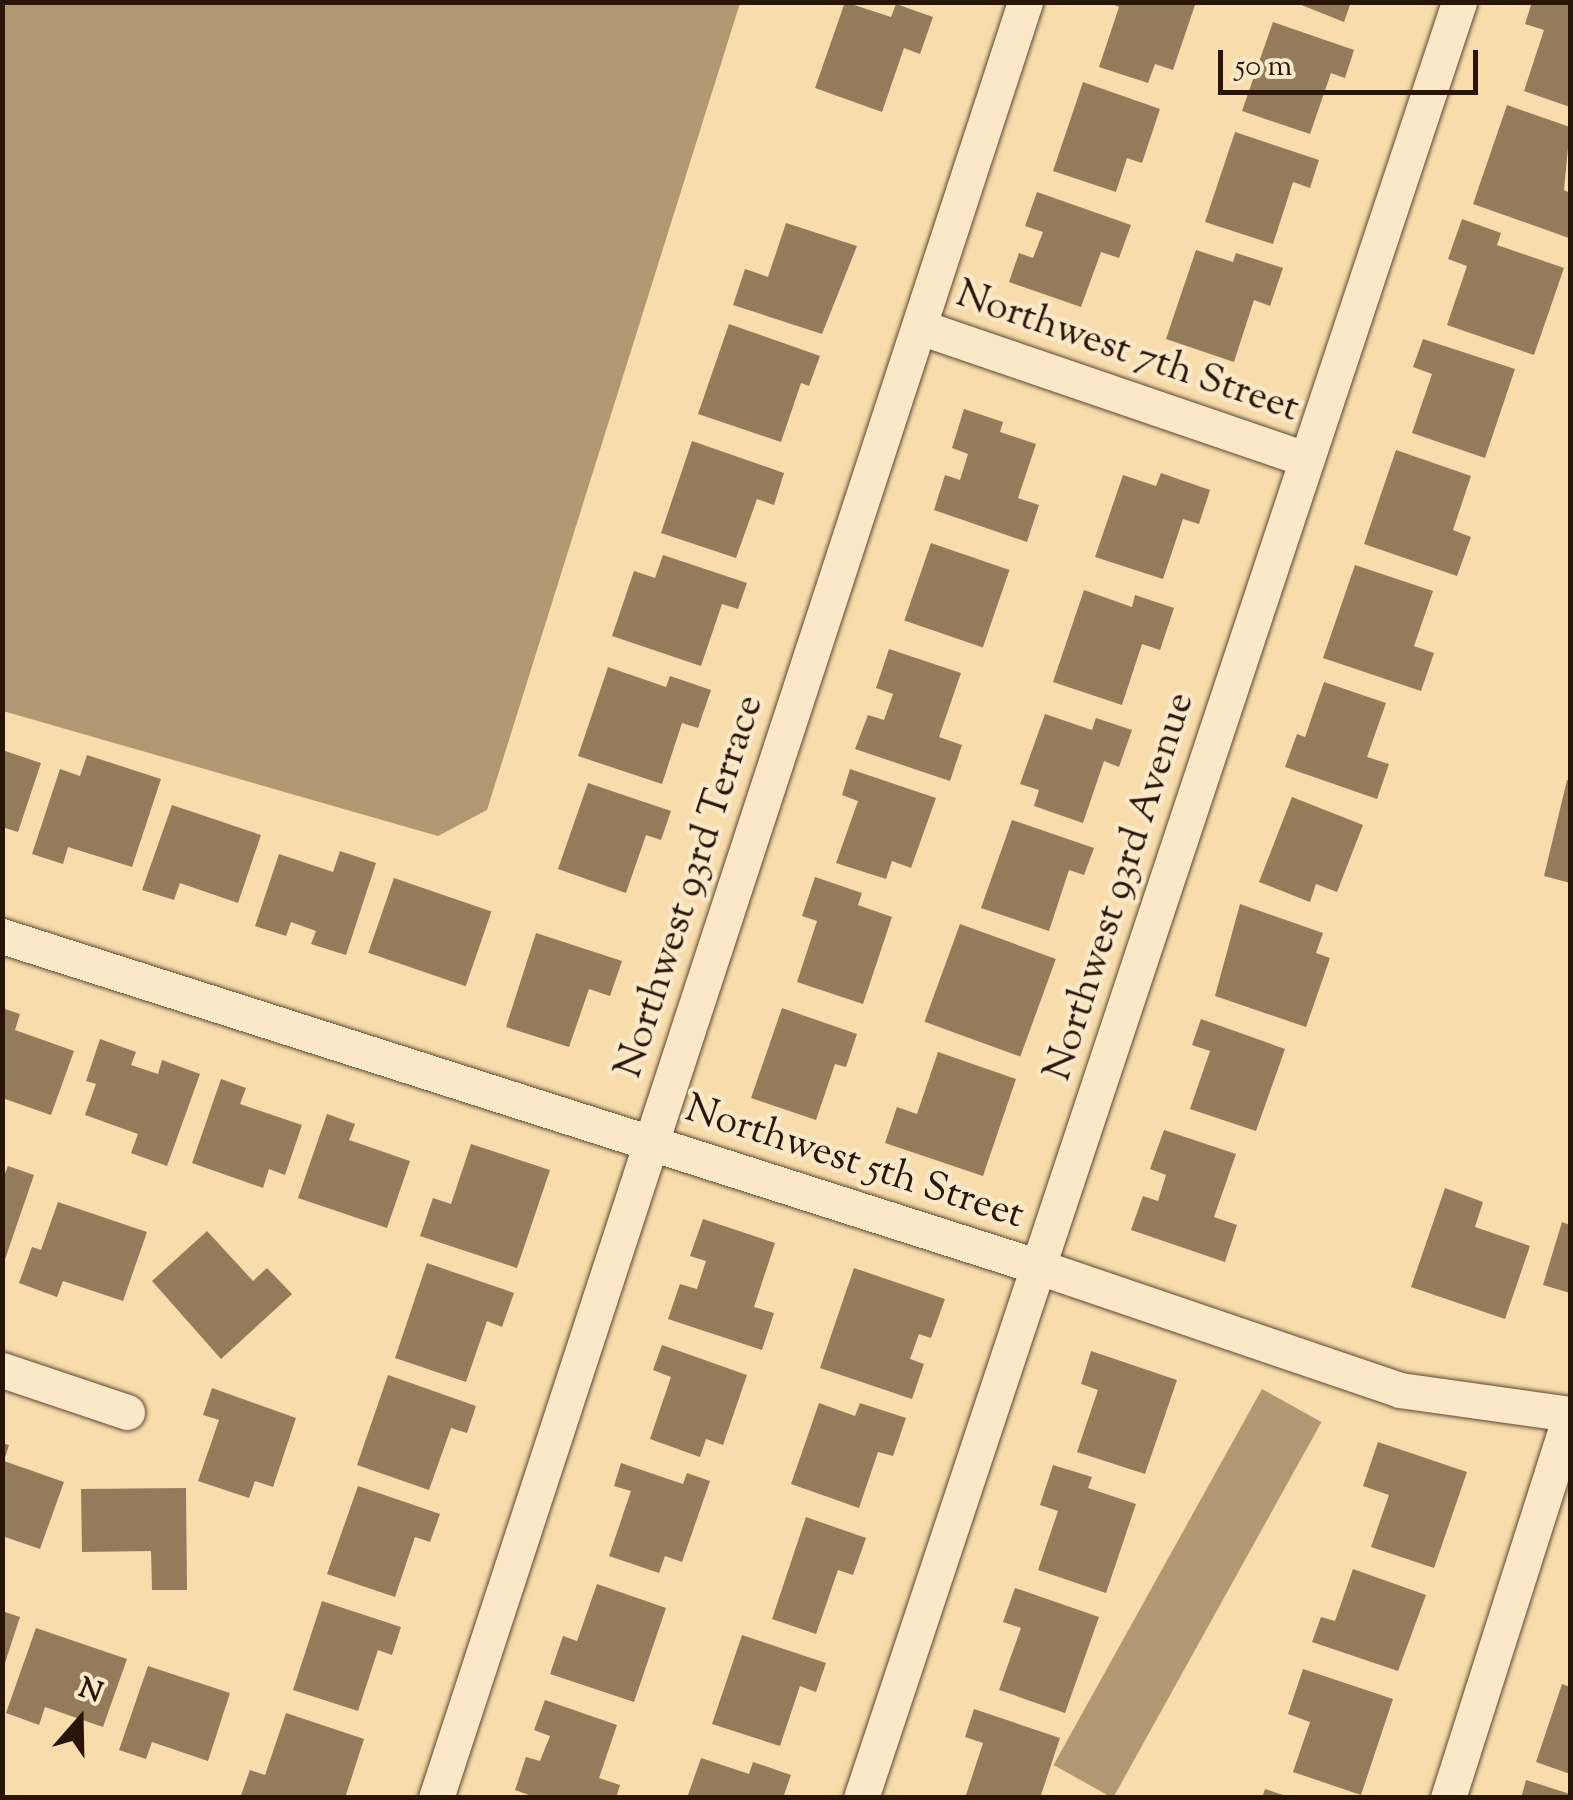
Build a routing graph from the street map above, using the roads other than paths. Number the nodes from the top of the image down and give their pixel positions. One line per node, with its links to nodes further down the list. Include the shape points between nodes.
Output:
1 (1025, 2): 3 (street, Northwest 93rd Terrace)
2 (1458, 2): 4 (street, Northwest 93rd Avenue)
3 (920, 327): 4 (street, Northwest 7th Street); 6 (street, Northwest 93rd Terrace)
4 (1305, 459): 7 (street, Northwest 93rd Avenue)
5 (2, 936): 6 (street, Northwest 5th Street)
6 (651, 1144): 7 (street, Northwest 5th Street); 11 (street, Northwest 93rd Terrace)
7 (1042, 1268): 10 (street, Northwest 5th Street, via 1400,1390); 12 (street, Northwest 93rd Avenue)
8 (2, 1370): 9 (street)
9 (128, 1412)
10 (1570, 1414): 13 (street)
11 (436, 1798)
12 (862, 1798)
13 (1448, 1798)

